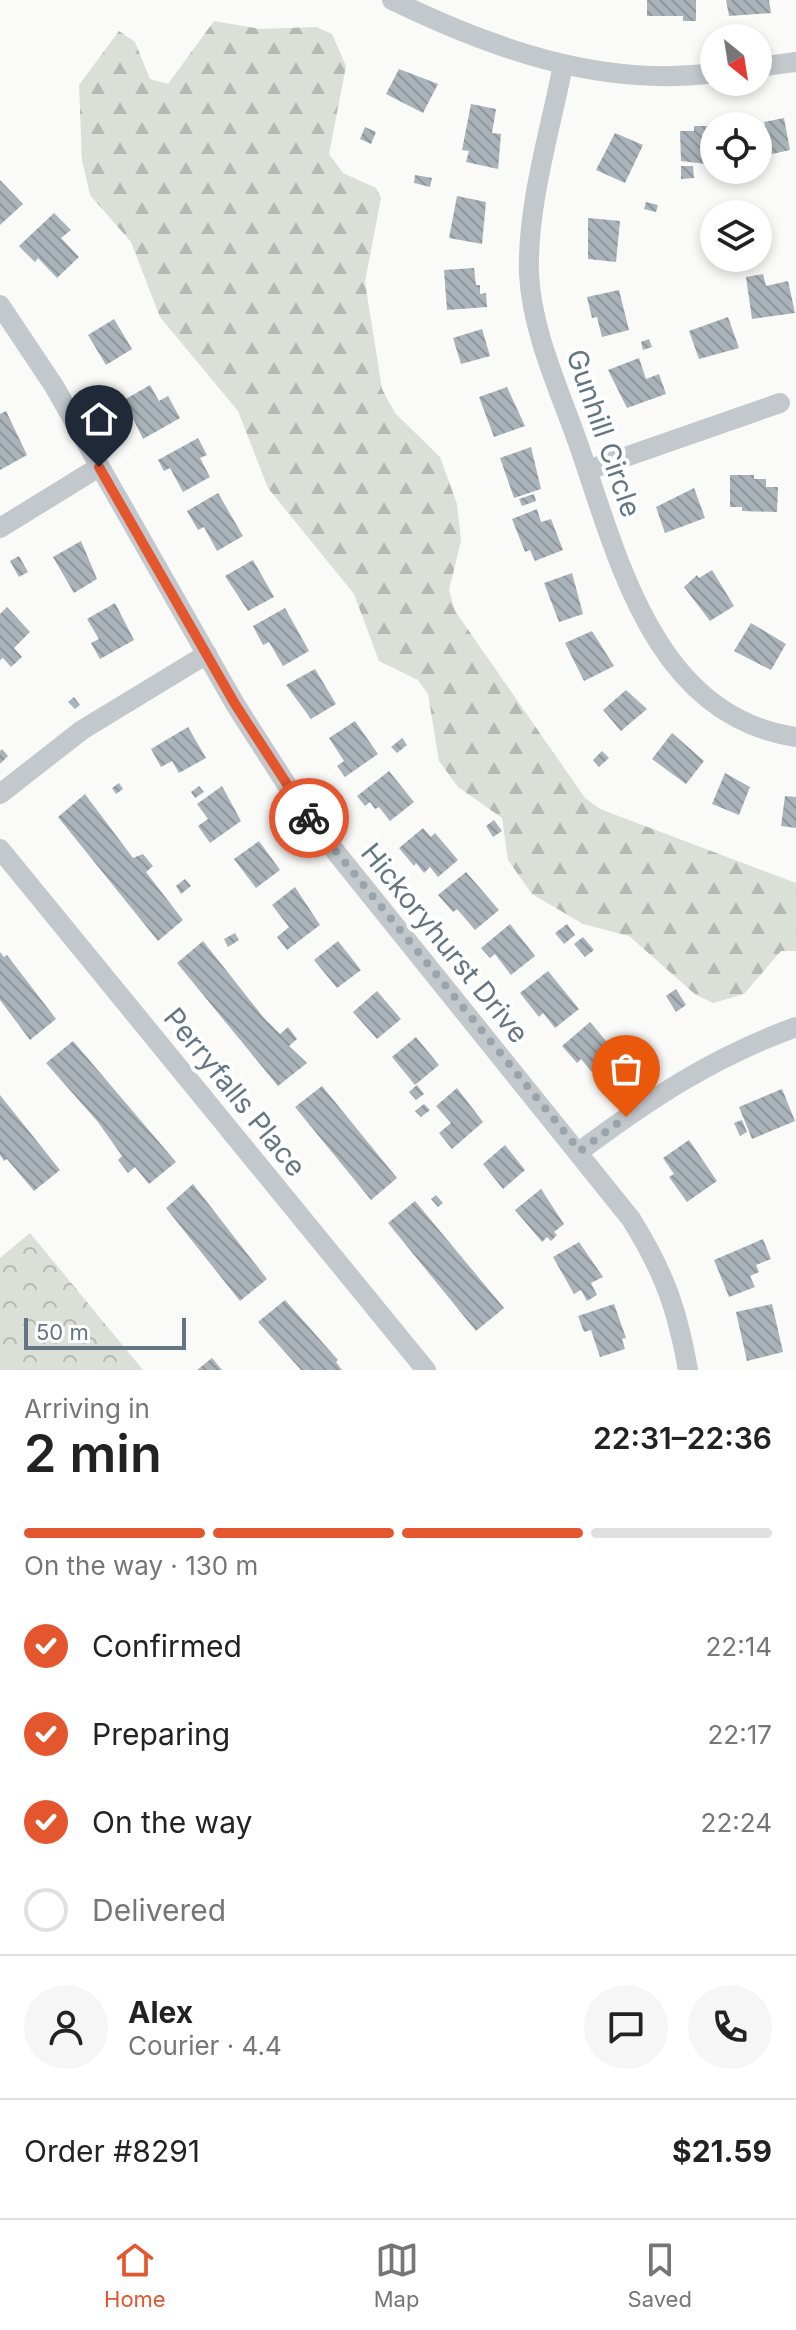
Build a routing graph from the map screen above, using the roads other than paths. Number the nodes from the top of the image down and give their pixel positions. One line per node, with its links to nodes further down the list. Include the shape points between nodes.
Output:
1 (392, 0): 3 (street, via 505,49)
2 (796, 62): 4 (street)
3 (563, 65): 5 (street, via 653,76); 9 (street, Gunhill Circle, via 533,222 529,275 540,331)
4 (772, 65)
5 (700, 74)
6 (0, 305): 8 (street, Hickoryhurst Drive)
7 (780, 403): 9 (street)
8 (99, 467): 10 (street); 11 (street, Hickoryhurst Drive)
9 (588, 470): 12 (street, Gunhill Circle, via 639,611 674,665 713,702 759,727)
10 (0, 528)
11 (207, 654): 13 (street, via 82,730); 16 (street, Hickoryhurst Drive, via 306,815)
12 (796, 737)
13 (0, 794)
14 (0, 849): 17 (street, Perryfalls Place)
15 (796, 1027): 16 (street, via 692,1073)
16 (580, 1151): 18 (street, Hickoryhurst Drive, via 660,1266)
17 (426, 1370)
18 (688, 1370)

